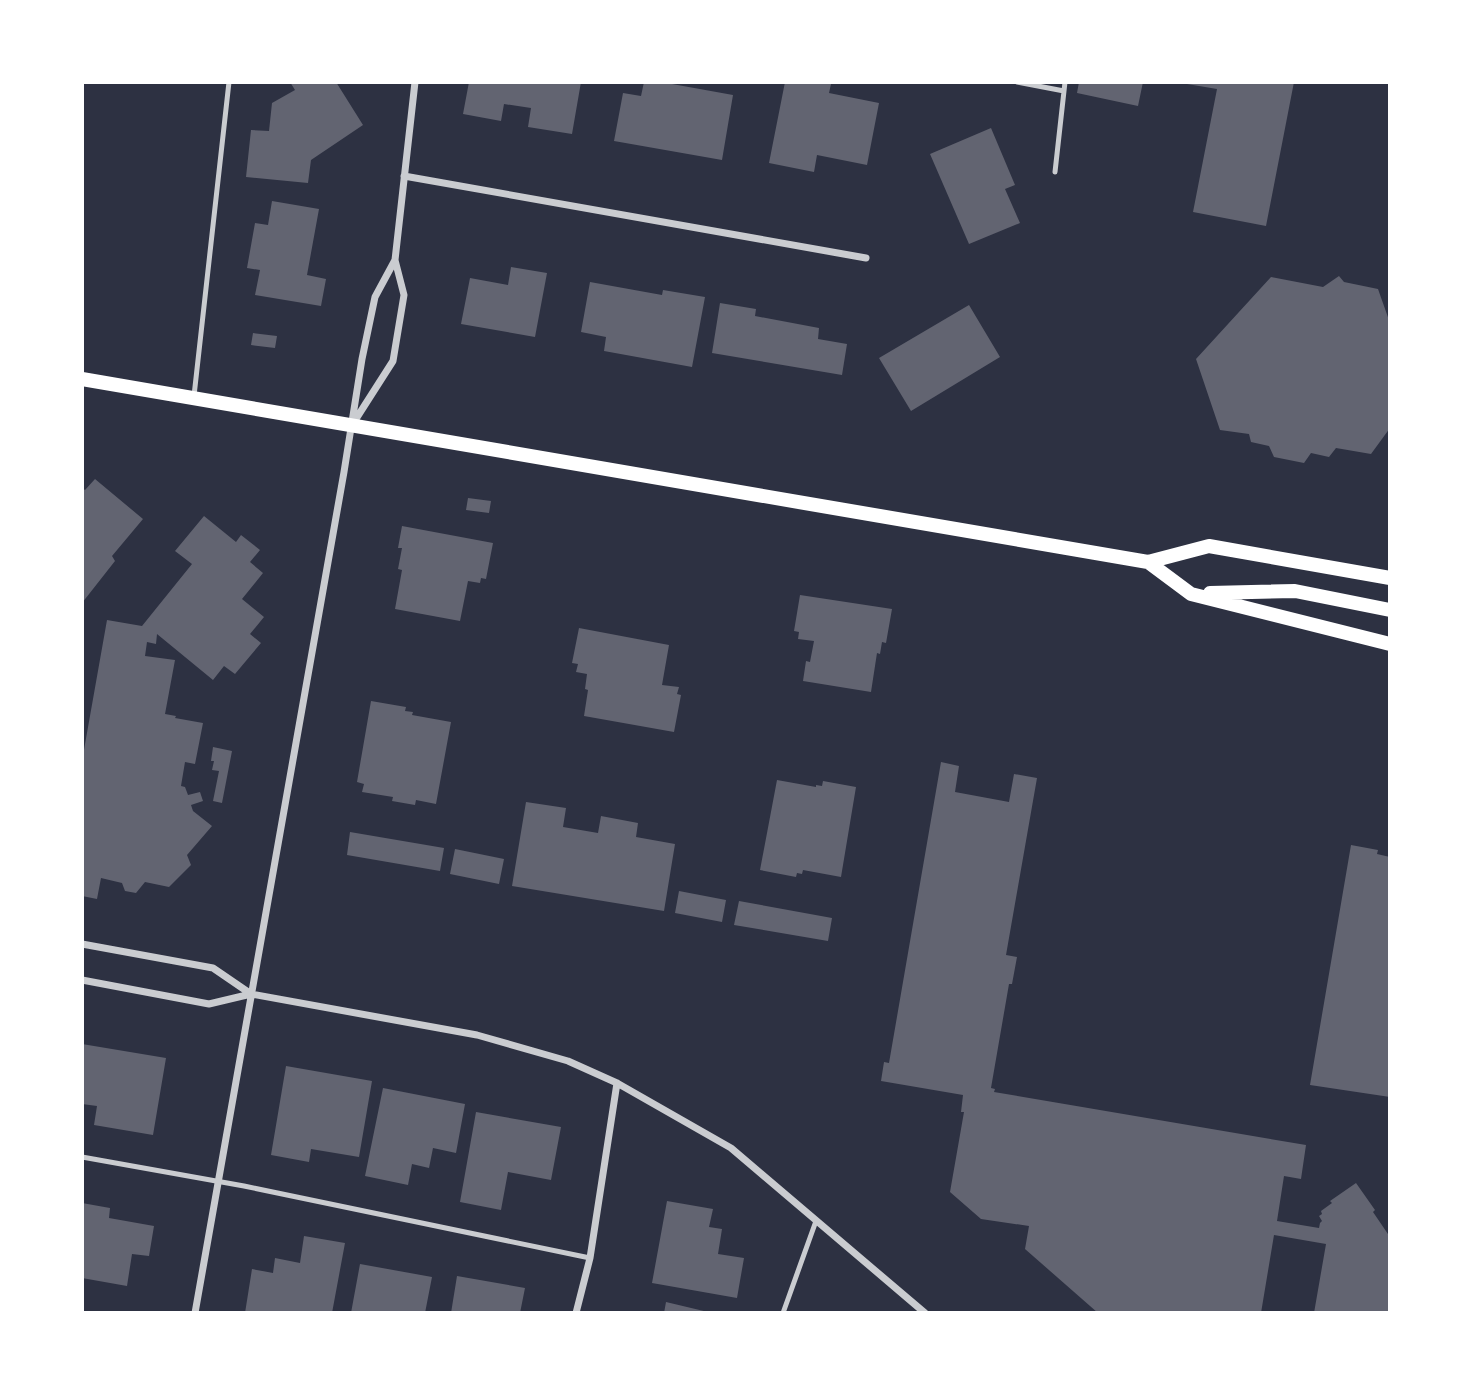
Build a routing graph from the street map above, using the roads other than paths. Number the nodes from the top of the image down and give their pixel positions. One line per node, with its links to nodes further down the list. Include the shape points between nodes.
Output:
1 (229, 82): 11 (lane)
2 (415, 82): 7 (street)
3 (1017, 82): 5 (lane)
4 (1065, 82): 5 (lane)
5 (1064, 91): 6 (lane)
6 (1055, 172)
7 (404, 176): 8 (street); 9 (street)
8 (866, 258)
9 (395, 260): 12 (street, via 375,297); 12 (street, via 404,295 393,361)
10 (82, 379): 11 (main road)
11 (194, 399): 12 (main road)
12 (351, 425): 13 (main road); 20 (street)
13 (1148, 562): 14 (main road, via 1209,546); 15 (main road)
14 (1390, 578)
15 (1191, 594): 16 (main road, via 1295,591); 17 (main road)
16 (1390, 610)
17 (1390, 643)
18 (82, 944): 20 (street, via 213,968)
19 (82, 980): 20 (street, via 209,1004)
20 (251, 994): 21 (street, via 477,1035 568,1061); 23 (street)
21 (617, 1083): 24 (street, via 731,1148); 25 (street)
22 (82, 1157): 23 (lane)
23 (218, 1181): 25 (lane); 26 (street)
24 (816, 1221): 28 (lane); 29 (street)
25 (590, 1258): 27 (street)
26 (195, 1313)
27 (576, 1313)
28 (783, 1313)
29 (925, 1313)

